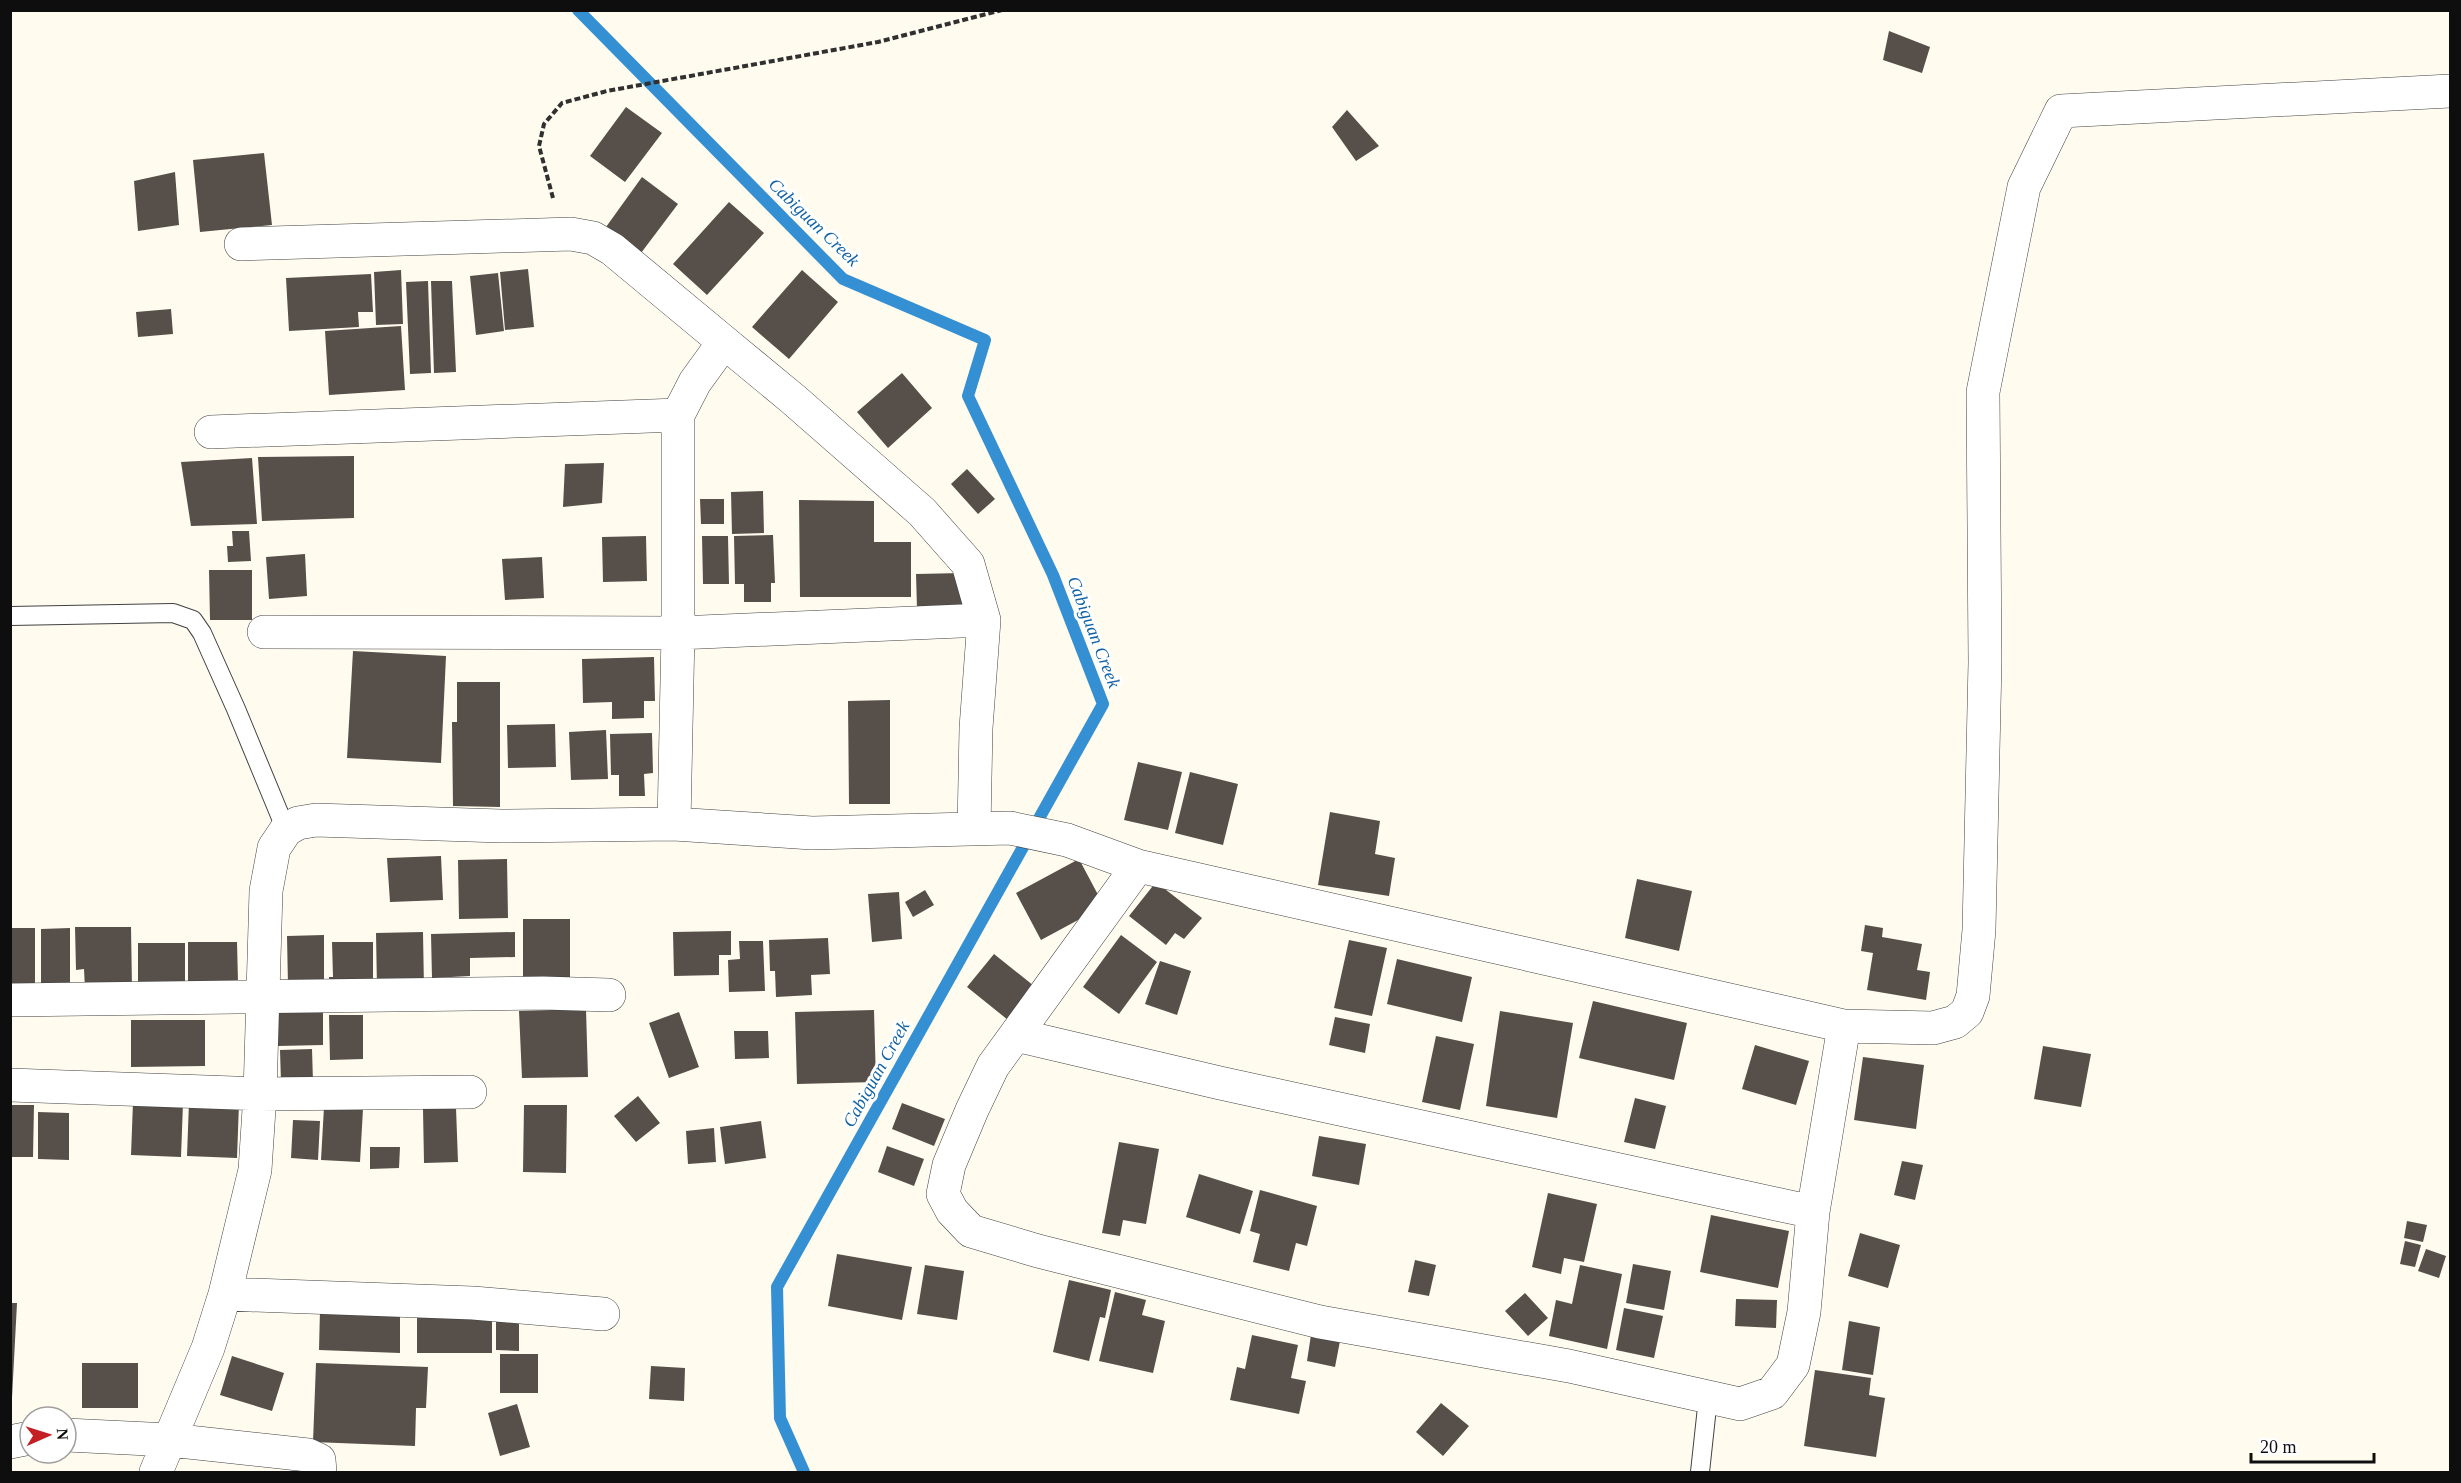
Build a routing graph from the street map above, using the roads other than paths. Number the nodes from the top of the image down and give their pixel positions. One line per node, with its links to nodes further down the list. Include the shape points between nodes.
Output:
1 (2451, 91): 17 (street, via 2061,111 2024,187 1983,393 1985,662 1979,930 1973,996 1967,1012 1955,1023 1933,1028)
2 (241, 244): 3 (street, via 571,234 593,238 612,249)
3 (724, 342): 4 (street, via 695,382); 7 (street, via 922,512 968,564)
4 (678, 415): 5 (street); 9 (street)
5 (211, 432)
6 (10, 616): 12 (lane, via 173,613 193,620 236,709)
7 (984, 620): 9 (street); 11 (street)
8 (264, 632): 9 (street)
9 (678, 633): 10 (street)
10 (674, 824): 11 (street, via 812,833); 12 (street, via 316,820)
11 (974, 829): 13 (street, via 1010,828 1067,840)
12 (286, 830): 15 (street, via 274,848 266,891)
13 (1138, 866): 17 (street); 18 (street)
14 (609, 995): 15 (street)
15 (261, 999): 16 (street); 21 (street)
16 (10, 1000)
17 (1844, 1026): 22 (street)
18 (1016, 1035): 22 (street); 25 (street, via 993,1066 949,1165 944,1194 952,1211 971,1230 1038,1251 1320,1322 1569,1366)
19 (10, 1085): 21 (street)
20 (470, 1092): 21 (street)
21 (260, 1094): 23 (street, via 255,1170)
22 (1813, 1212): 25 (street, via 1804,1312 1793,1365 1772,1393 1740,1404)
23 (225, 1294): 24 (street, via 473,1303); 27 (street, via 208,1348)
24 (603, 1314)
25 (1708, 1398): 30 (lane)
26 (78, 1436): 27 (street)
27 (170, 1440): 28 (street); 29 (street, via 308,1455 319,1460)
28 (156, 1473)
29 (320, 1473)
30 (1701, 1473)

